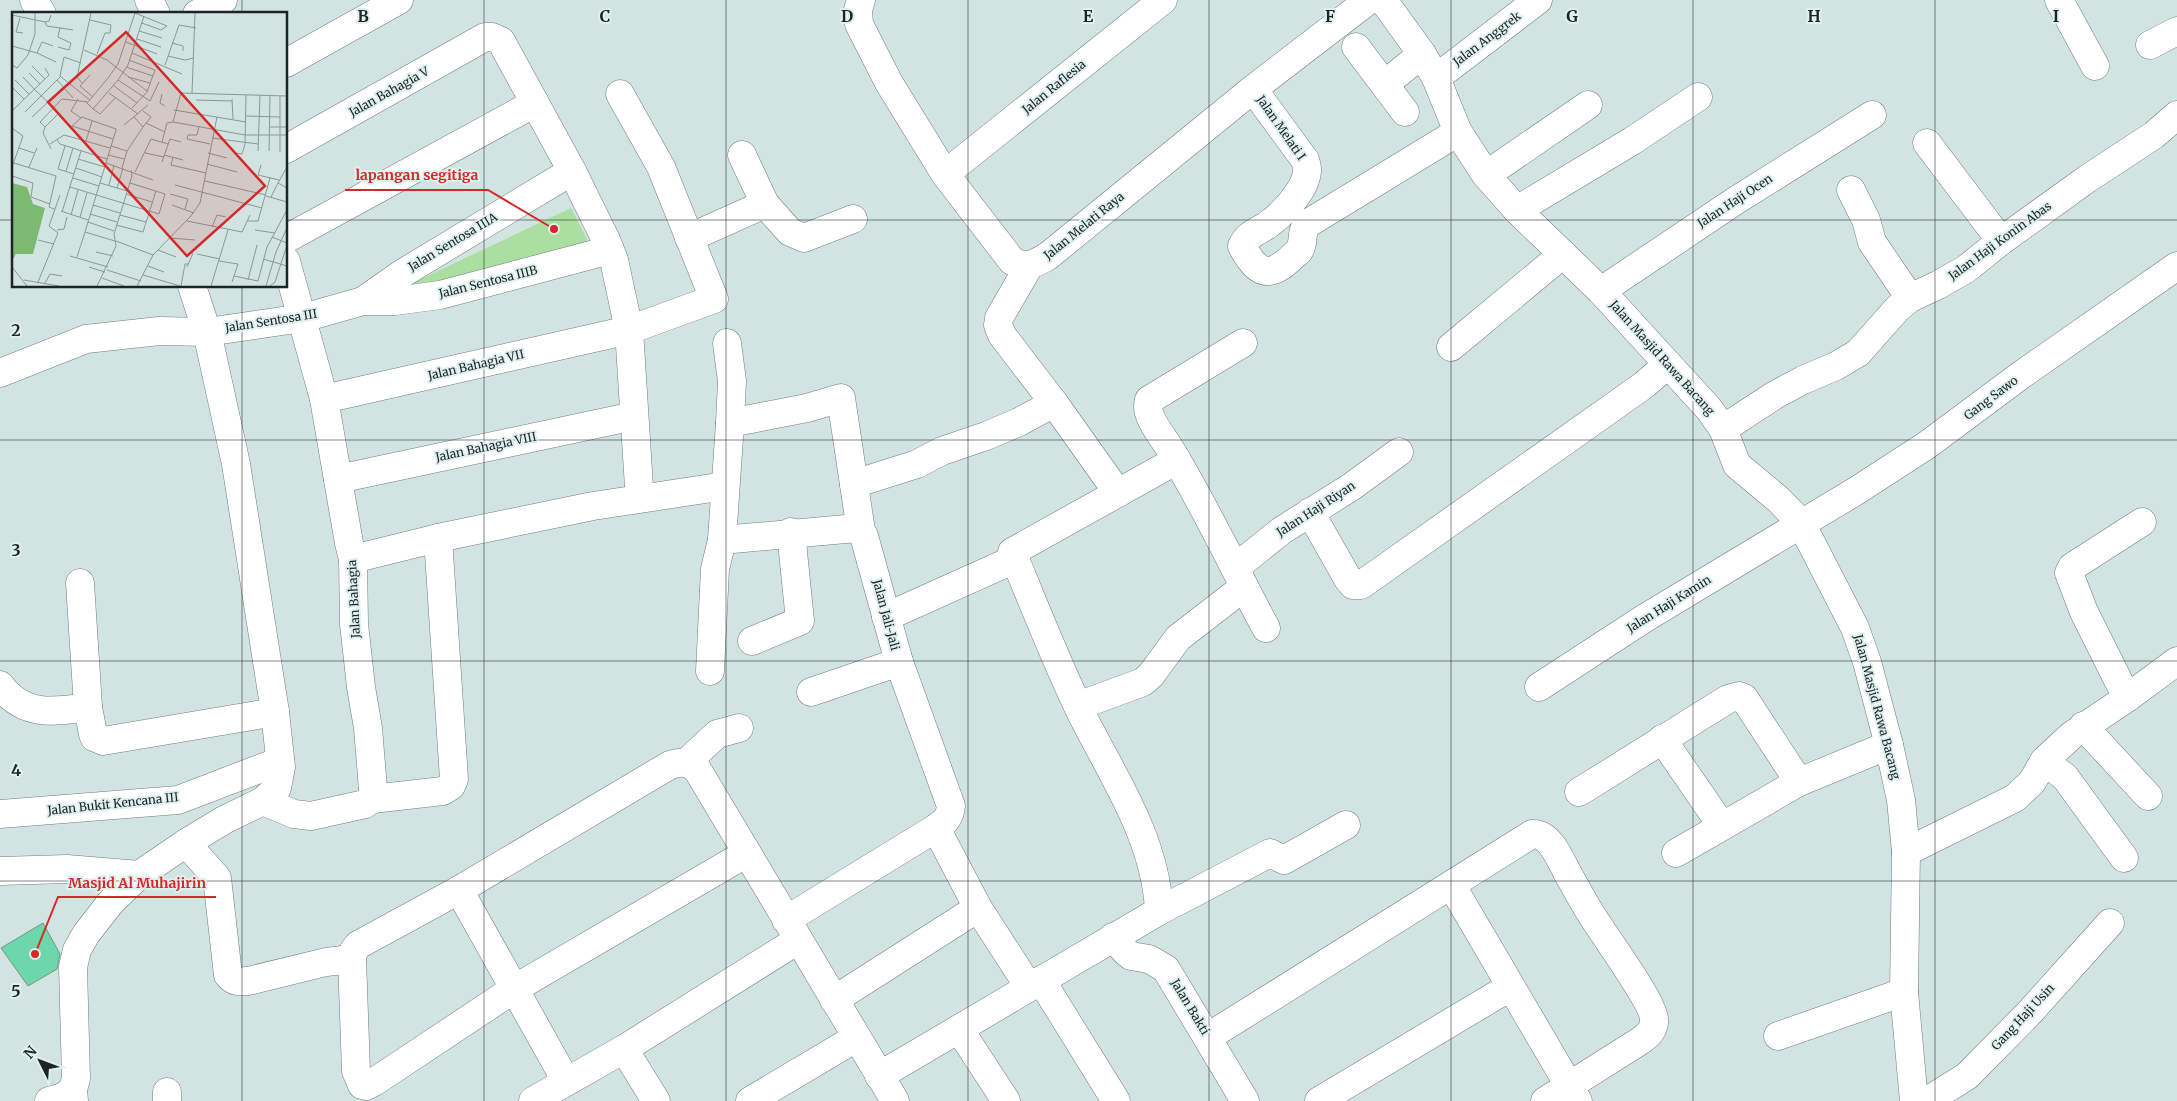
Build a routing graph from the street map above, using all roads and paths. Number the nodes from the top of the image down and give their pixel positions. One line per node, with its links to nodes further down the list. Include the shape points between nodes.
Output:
1 (34, 0): 11 (street)
2 (149, 0): 12 (street)
3 (223, 0): 13 (street)
4 (399, 0): 18 (street)
5 (861, 0): 35 (street, Jalan Melati Raya, via 859,24 866,39)
6 (1162, 0): 35 (street, Jalan Raflesia)
7 (1369, 0): 22 (street, Jalan Melati Raya)
8 (1383, 0): 17 (street, Jalan Masjid Rawa Bacang)
9 (1538, 0): 20 (street, Jalan Anggrek)
10 (2060, 0): 19 (street)
11 (41, 12)
12 (155, 12)
13 (201, 12)
14 (2177, 31): 15 (street)
15 (2150, 45)
16 (1356, 47): 21 (street)
17 (1422, 54): 20 (street, Jalan Masjid Rawa Bacang); 21 (street)
18 (288, 62)
19 (2095, 66)
20 (1436, 78): 30 (street, Jalan Masjid Rawa Bacang)
21 (1385, 84): 27 (street)
22 (1253, 89): 30 (street, Jalan Melati I, via 1305,160 1307,171 1294,200 1244,243 1244,250 1253,264 1266,272 1289,260 1302,247 1302,233 1307,224); 46 (street, Jalan Melati Raya, via 1048,256)
23 (620, 94): 42 (street, via 662,167)
24 (1698, 97): 39 (street)
25 (535, 103): 32 (street, Jalan Bahagia V, via 501,41 492,37 479,41); 34 (street); 41 (street)
26 (1588, 105): 36 (street)
27 (1405, 112)
28 (1872, 115): 50 (street, Jalan Haji Ocen)
29 (2177, 115): 43 (street, Jalan Haji Konin Abas, via 2154,135)
30 (1458, 132): 36 (street, Jalan Masjid Rawa Bacang)
31 (1927, 143): 43 (street)
32 (288, 148)
33 (742, 155): 38 (street)
34 (572, 171): 44 (street); 52 (street, Jalan Sentosa IIIA, via 403,273)
35 (945, 174): 46 (street, Jalan Melati Raya, via 1012,261)
36 (1486, 175): 39 (street, Jalan Masjid Rawa Bacang)
37 (1851, 190): 51 (street, via 1866,220 1872,242)
38 (765, 204): 40 (street, via 790,232 804,238); 42 (street)
39 (1517, 210): 45 (street, Jalan Masjid Rawa Bacang)
40 (853, 219)
41 (288, 238)
42 (689, 238): 54 (street, Jalan Bahagia VII, via 714,299)
43 (2001, 241): 51 (street, Jalan Haji Konin Abas, via 1966,268)
44 (610, 250): 52 (street, Jalan Sentosa IIIB, via 440,295); 54 (street)
45 (1563, 254): 50 (street, Jalan Masjid Rawa Bacang); 58 (street)
46 (1029, 266): 62 (street, via 998,325 1002,335)
47 (2177, 266): 75 (street, Gang Sawo, via 1927,445)
48 (288, 267): 53 (street, Jalan Bahagia)
49 (193, 288): 55 (street)
50 (1601, 291): 59 (street, Jalan Masjid Rawa Bacang)
51 (1910, 298): 65 (street, Jalan Haji Konin Abas, via 1858,353 1775,395)
52 (363, 301): 53 (street, Jalan Sentosa III)
53 (303, 318): 55 (street, Jalan Sentosa III); 61 (street, Jalan Bahagia)
54 (629, 330): 61 (street, Jalan Bahagia VII); 63 (street)
55 (207, 332): 60 (street, Jalan Sentosa III, via 159,331 86,339); 96 (street, via 236,464)
56 (727, 343): 64 (street, via 732,381)
57 (1243, 343): 67 (street, via 1149,400 1147,406 1151,417)
58 (1451, 347)
59 (1668, 364): 65 (street, Jalan Masjid Rawa Bacang); 73 (street, via 1644,385 1361,585 1353,585 1348,579)
60 (0, 374)
61 (324, 399): 68 (street, Jalan Bahagia)
62 (1054, 403): 69 (street, via 1019,422 942,451 917,464); 72 (street)
63 (634, 416): 68 (street, Jalan Bahagia VIII); 71 (street)
64 (730, 424): 69 (street, Jalan Jali-Jali, via 841,398); 70 (street)
65 (1724, 429): 75 (street, Jalan Masjid Rawa Bacang, via 1737,465)
66 (1399, 452): 73 (street, Jalan Haji Riyan)
67 (1177, 460): 72 (street); 82 (street)
68 (338, 479): 80 (street, Jalan Bahagia)
69 (854, 484): 76 (street, Jalan Jali-Jali)
70 (725, 486): 78 (street, via 593,506); 79 (street)
71 (639, 487)
72 (1118, 493): 81 (street, via 1012,552)
73 (1310, 512): 82 (street, Jalan Haji Riyan, via 1281,531)
74 (2142, 522): 93 (street, via 2072,567 2069,573 2084,612)
75 (1801, 523): 91 (street, Jalan Haji Kamin); 100 (street, Jalan Masjid Rawa Bacang, via 1855,628)
76 (862, 531): 77 (street, via 856,528); 84 (street, Jalan Jali-Jali)
77 (791, 532): 79 (street); 86 (street, via 800,621)
78 (438, 538): 80 (street); 107 (street, via 454,779 451,786 443,791)
79 (722, 540): 89 (street, via 715,569)
80 (354, 559): 107 (street, Jalan Bahagia, via 354,624 368,728)
81 (1015, 559): 84 (street); 95 (street)
82 (1239, 578): 85 (street); 95 (street, Jalan Haji Riyan, via 1178,638 1143,682)
83 (80, 583): 94 (street)
84 (886, 617): 87 (street, Jalan Jali-Jali)
85 (1266, 628)
86 (752, 642)
87 (899, 662): 92 (street); 112 (street, Jalan Jali-Jali, via 951,806 946,820)
88 (2177, 662): 93 (street)
89 (710, 671)
90 (0, 685): 94 (street, via 7,695 38,710 62,711)
91 (1539, 687)
92 (811, 692)
93 (2128, 698): 97 (street)
94 (88, 706): 96 (street, via 94,737 103,741)
95 (1078, 706): 123 (street, via 1133,812 1151,862)
96 (275, 712): 101 (street)
97 (2083, 726): 103 (street); 106 (street)
98 (739, 728): 102 (street, via 717,734)
99 (1662, 739): 104 (street, via 1728,699 1740,696); 105 (street); 111 (street)
100 (1889, 745): 104 (street); 114 (street, Jalan Masjid Rawa Bacang, via 1901,800)
101 (280, 761): 108 (street, via 277,788); 109 (street, Jalan Bukit Kencana III, via 178,800)
102 (687, 762): 115 (street, via 697,769); 121 (street, via 670,765)
103 (2044, 762): 114 (street, via 2032,782 2015,798); 117 (street, via 2065,777)
104 (1799, 782): 111 (street)
105 (1578, 792)
106 (2148, 796)
107 (372, 799): 108 (street, via 365,804 311,816 294,814)
108 (263, 801): 113 (street)
109 (0, 814)
110 (1346, 825): 123 (street, via 1284,860 1270,853)
111 (1722, 826): 116 (street)
112 (936, 828): 122 (street); 125 (street)
113 (186, 843): 119 (street); 127 (street, via 217,878 228,975 232,980 248,981)
114 (1906, 852): 131 (street, Jalan Masjid Rawa Bacang)
115 (747, 853): 125 (street); 130 (street)
116 (1676, 853)
117 (2124, 858)
118 (0, 871): 119 (street, via 67,869)
119 (139, 875): 141 (street, via 111,902 77,950 72,988 76,1078)
120 (1452, 886): 129 (street); 135 (street); 140 (street, via 1532,834 1544,836 1652,1012 1651,1033)
121 (459, 890): 127 (street, via 358,945); 130 (street)
122 (978, 908): 128 (street); 132 (street)
123 (1159, 911): 126 (street)
124 (2110, 923): 152 (street, Gang Haji Usin, via 1967,1076)
125 (792, 930): 132 (street); 137 (street)
126 (1113, 937): 128 (street); 135 (street, Jalan Bakti, via 1131,956 1149,959 1166,969)
127 (352, 959): 130 (street, via 356,1071 358,1080 366,1086)
128 (1035, 984): 133 (street); 147 (street)
129 (1510, 987): 140 (street); 149 (street)
130 (514, 989): 139 (street)
131 (1904, 992): 134 (street); 151 (street, Jalan Masjid Rawa Bacang)
132 (834, 1000): 136 (street)
133 (959, 1029): 138 (street); 146 (street)
134 (1778, 1036)
135 (1208, 1037): 148 (street, Jalan Bakti)
136 (856, 1038): 138 (street); 144 (street)
137 (624, 1049): 139 (street); 143 (street)
138 (880, 1076): 145 (street)
139 (566, 1081): 142 (street)
140 (1573, 1094): 150 (street)
141 (65, 1097)
142 (533, 1101)
143 (656, 1101)
144 (750, 1101)
145 (895, 1101)
146 (1006, 1101)
147 (1116, 1101)
148 (1245, 1101)
149 (1318, 1101)
150 (1545, 1101)
151 (1914, 1101)
152 (1927, 1101)

